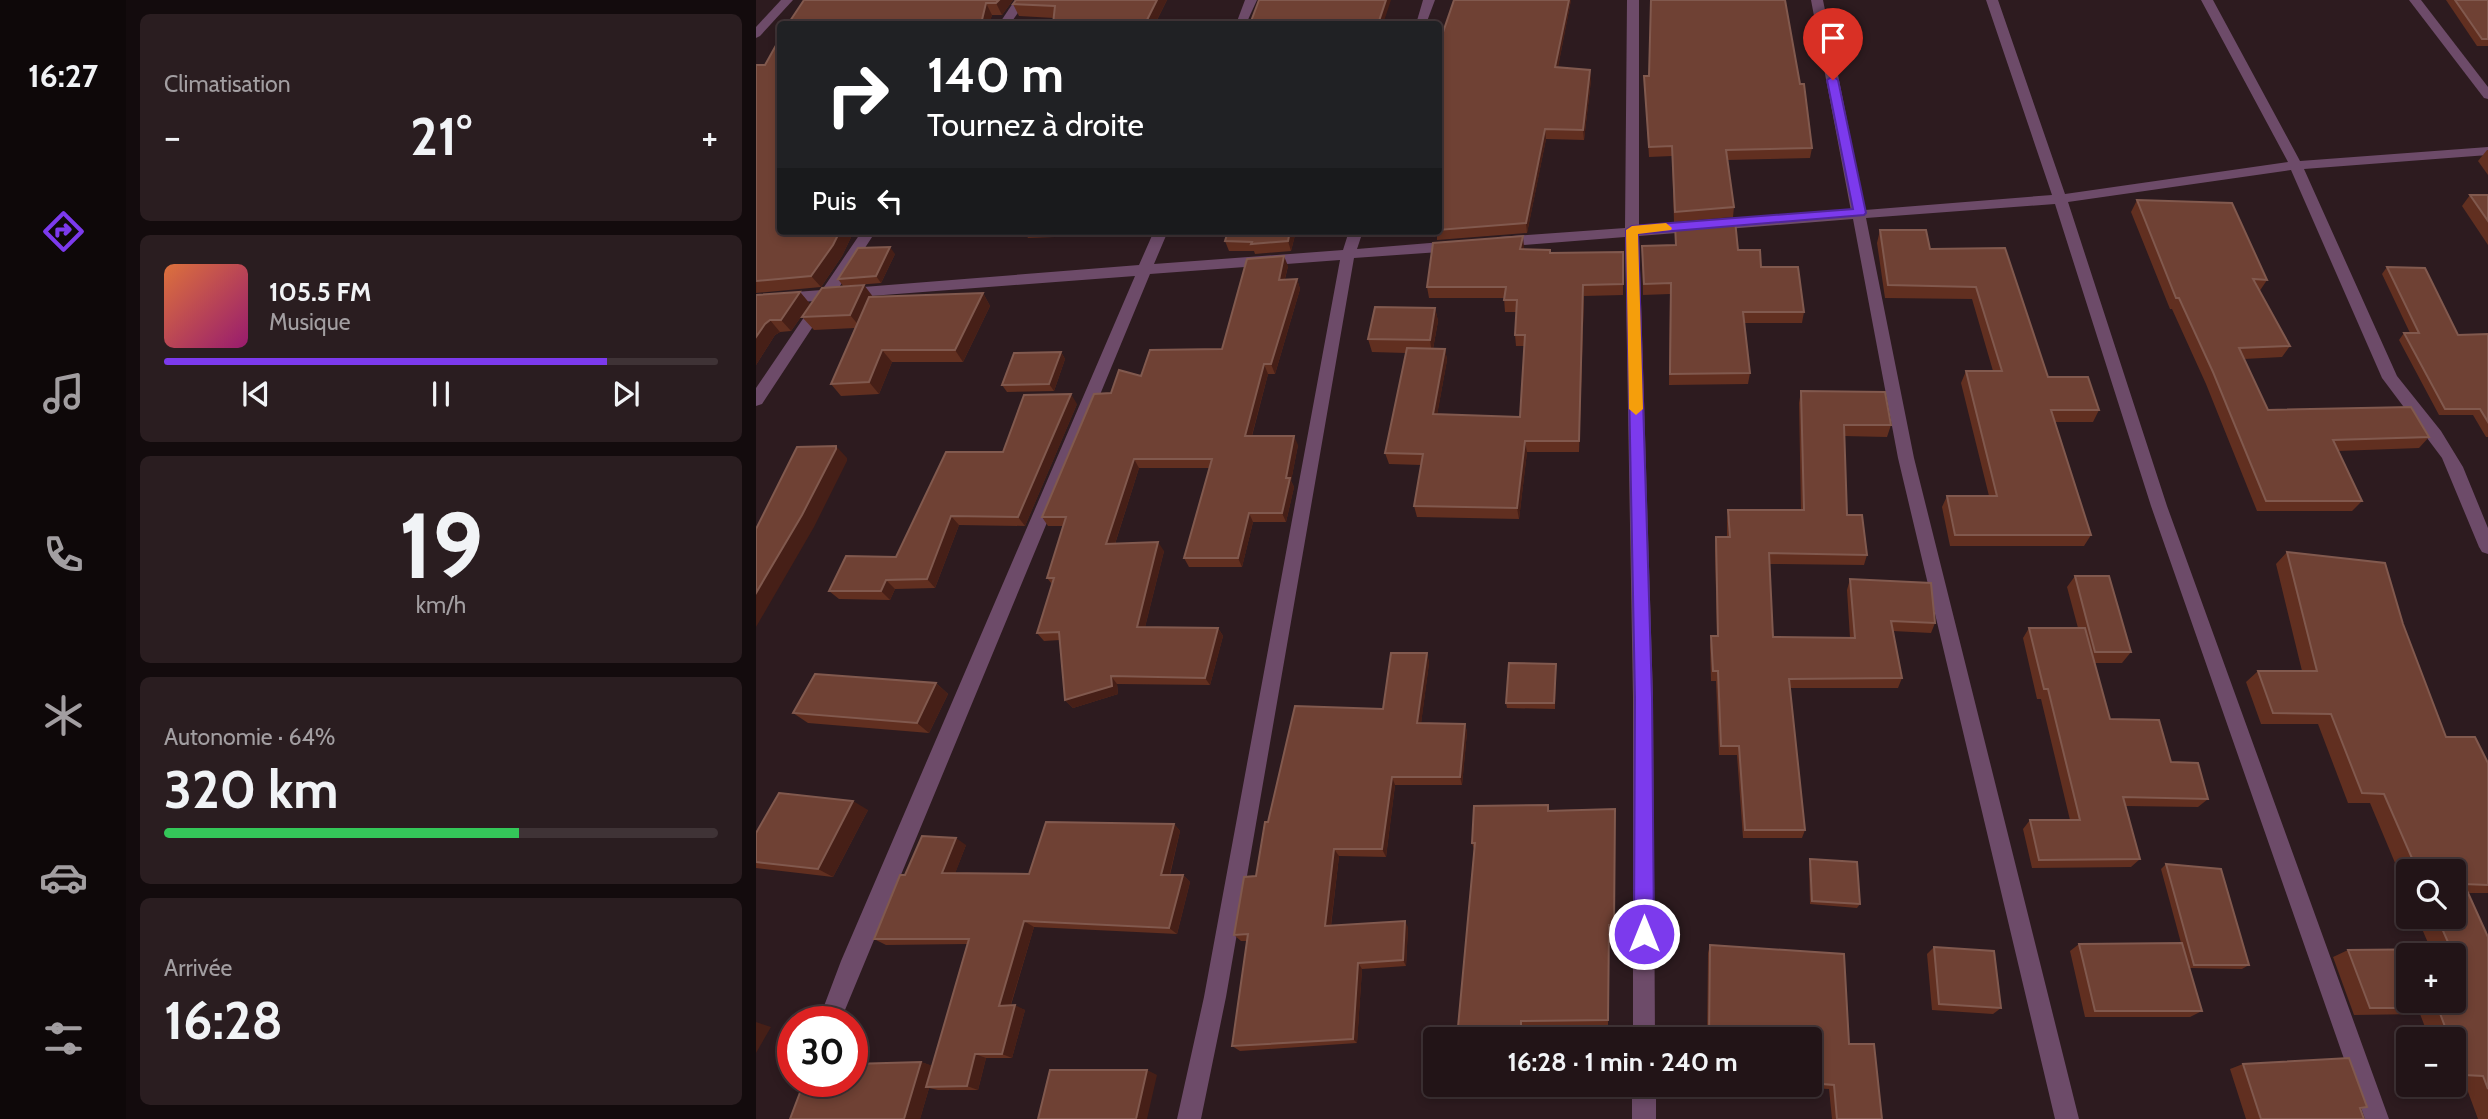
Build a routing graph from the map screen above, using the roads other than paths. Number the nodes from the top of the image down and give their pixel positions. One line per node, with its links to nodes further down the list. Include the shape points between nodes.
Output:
1 (787, 0): 13 (street)
2 (1021, 0): 10 (street)
3 (1251, 0): 11 (street)
4 (1429, 0): 12 (street)
5 (1633, 0): 19 (street)
6 (1817, 0): 18 (street)
7 (1992, 0): 17 (street)
8 (2207, 0): 16 (street)
9 (2415, 0): 14 (street)
10 (1006, 21)
11 (1242, 21)
12 (1422, 21)
13 (756, 34)
14 (2488, 95)
15 (2488, 151): 16 (street)
16 (2296, 165): 17 (street); 28 (street, via 2390,378 2449,456)
17 (2060, 199): 18 (street); 35 (street, via 2159,506)
18 (1860, 213): 19 (street); 34 (street, via 1906,458)
19 (1632, 230): 23 (street); 30 (street, via 1643,698)
20 (866, 235): 25 (street)
21 (1160, 235): 24 (street)
22 (1355, 235): 23 (street)
23 (1348, 255): 24 (street); 32 (street)
24 (1146, 271): 25 (street); 29 (street)
25 (827, 294): 26 (street); 27 (street)
26 (756, 300)
27 (756, 400)
28 (2488, 547)
29 (836, 1006)
30 (1644, 1027)
31 (1644, 1097): 33 (street)
32 (1189, 1119)
33 (1644, 1119)
34 (2067, 1119)
35 (2377, 1119)

